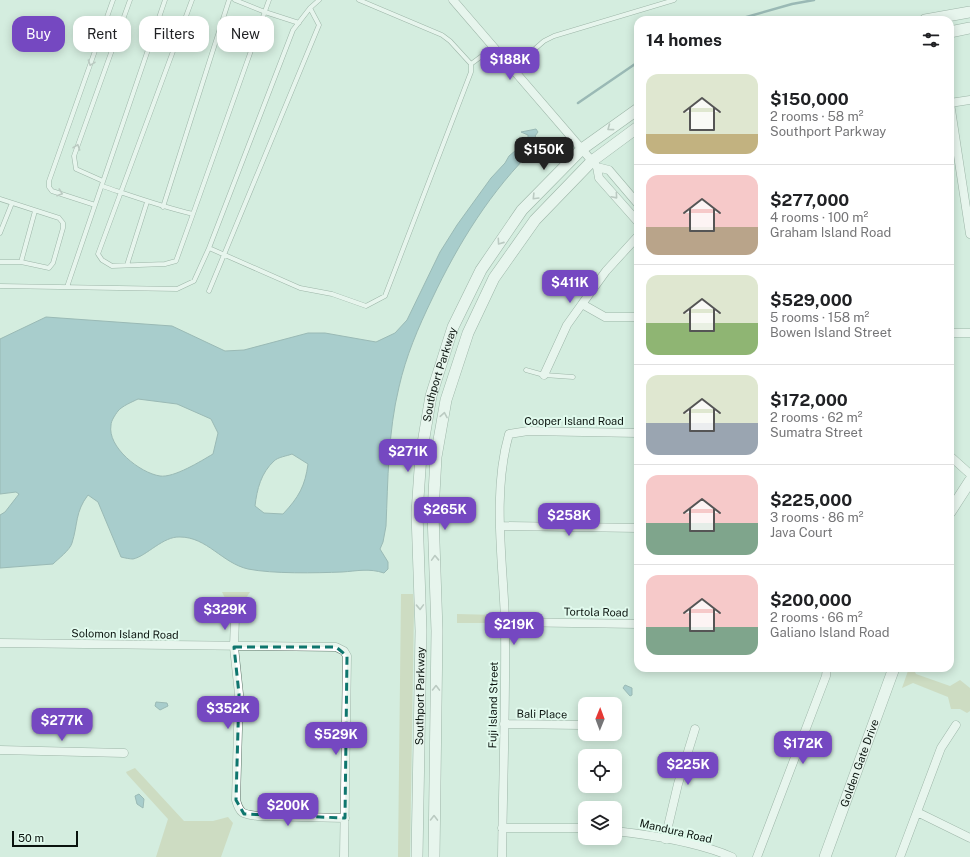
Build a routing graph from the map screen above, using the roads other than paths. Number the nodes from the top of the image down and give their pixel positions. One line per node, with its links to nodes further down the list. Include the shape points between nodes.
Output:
1 (113, 0): 37 (lane, one-way to 37, via 49,181 52,191)
2 (130, 0): 29 (lane, one-way to 2, via 76,169 74,156)
3 (165, 0): 29 (lane)
4 (192, 0): 31 (lane)
5 (229, 0): 38 (lane)
6 (235, 0): 13 (lane)
7 (269, 0): 13 (lane)
8 (319, 0): 12 (lane)
9 (359, 0): 20 (lane, via 442,35)
10 (453, 0): 19 (street)
11 (674, 0): 21 (lane, via 554,36 544,41)
12 (310, 8): 16 (lane); 46 (lane, via 319,25)
13 (265, 12): 16 (lane); 40 (lane)
14 (970, 12): 15 (main road)
15 (948, 16)
16 (299, 23): 45 (lane, via 293,30)
17 (970, 28): 18 (main road)
18 (954, 31)
19 (494, 47): 20 (lane); 21 (street)
20 (471, 64): 46 (lane, via 471,72 385,296 366,306 332,294 300,288)
21 (513, 68): 27 (street)
22 (970, 100): 23 (street)
23 (954, 102)
24 (634, 112): 27 (main road, Southport Parkway, one-way to 27)
25 (954, 126): 34 (street)
26 (634, 130): 28 (main road, Southport Parkway)
27 (582, 149): 28 (street); 89 (main road, Southport Parkway, one-way to 89, via 522,210 481,270 453,327 431,396 420,455 417,512 421,631)
28 (595, 164): 33 (street, via 609,170); 41 (street, one-way to 41, via 600,178); 90 (main road, Southport Parkway, one-way to 28, via 437,630 433,513 436,457 446,400 468,333 494,278 535,220)
29 (103, 181): 30 (lane)
30 (102, 186): 31 (lane); 37 (lane)
31 (122, 192): 35 (lane); 49 (lane, via 98,254 112,266)
32 (0, 199): 36 (lane)
33 (634, 199)
34 (967, 200): 43 (street)
35 (147, 202): 38 (lane); 49 (lane)
36 (12, 203): 39 (lane); 42 (lane)
37 (95, 205): 51 (lane)
38 (163, 207): 40 (lane)
39 (35, 211): 48 (lane); 48 (lane, via 59,218 63,228 53,263 49,268)
40 (193, 214): 49 (lane, via 176,261 165,264)
41 (634, 217)
42 (0, 233)
43 (970, 234)
44 (634, 240): 53 (street, via 606,271)
45 (209, 248): 46 (lane); 51 (lane, via 194,281 178,289)
46 (224, 256): 52 (lane)
47 (0, 262): 48 (lane)
48 (21, 262)
49 (127, 265)
50 (0, 286): 51 (lane)
51 (67, 287)
52 (209, 291)
53 (582, 304): 54 (street, via 605,317); 58 (street, via 567,325)
54 (634, 317)
55 (954, 332): 56 (street)
56 (970, 333)
57 (526, 370): 58 (lane)
58 (544, 375): 59 (lane)
59 (573, 377)
60 (634, 433): 61 (street, Cooper Island Road, via 528,431)
61 (509, 434): 66 (street, Fuji Island Street, via 504,450 501,480)
62 (954, 460): 63 (street)
63 (970, 474)
64 (970, 480): 65 (main road)
65 (954, 506)
66 (501, 526): 67 (street); 69 (street, Fuji Island Street)
67 (634, 528)
68 (235, 617): 72 (street)
69 (505, 622): 70 (street, Tortola Road); 75 (street, Fuji Island Street)
70 (634, 624)
71 (0, 643): 72 (street, Solomon Island Road)
72 (234, 647): 82 (street, via 239,694 236,800 239,810 244,814 258,816); 82 (street, Solomon Island Road, via 336,647 344,651 347,656)
73 (826, 672): 93 (street)
74 (893, 672): 94 (main road, Golden Gate Drive)
75 (504, 724): 76 (street, Bali Place); 83 (street, Fuji Island Street)
76 (578, 725)
77 (956, 725): 81 (street, via 941,748)
78 (695, 729): 87 (street)
79 (0, 750): 80 (street)
80 (124, 753)
81 (917, 812): 86 (street); 95 (street)
82 (345, 818): 88 (street)
83 (502, 828): 84 (street); 91 (street, Fuji Island Street)
84 (578, 828)
85 (622, 831): 87 (street, Mandura Road)
86 (970, 838)
87 (665, 839): 92 (street, Mandura Road)
88 (344, 857)
89 (417, 857)
90 (434, 857)
91 (502, 857)
92 (732, 857)
93 (757, 857)
94 (825, 857)
95 (900, 857)

